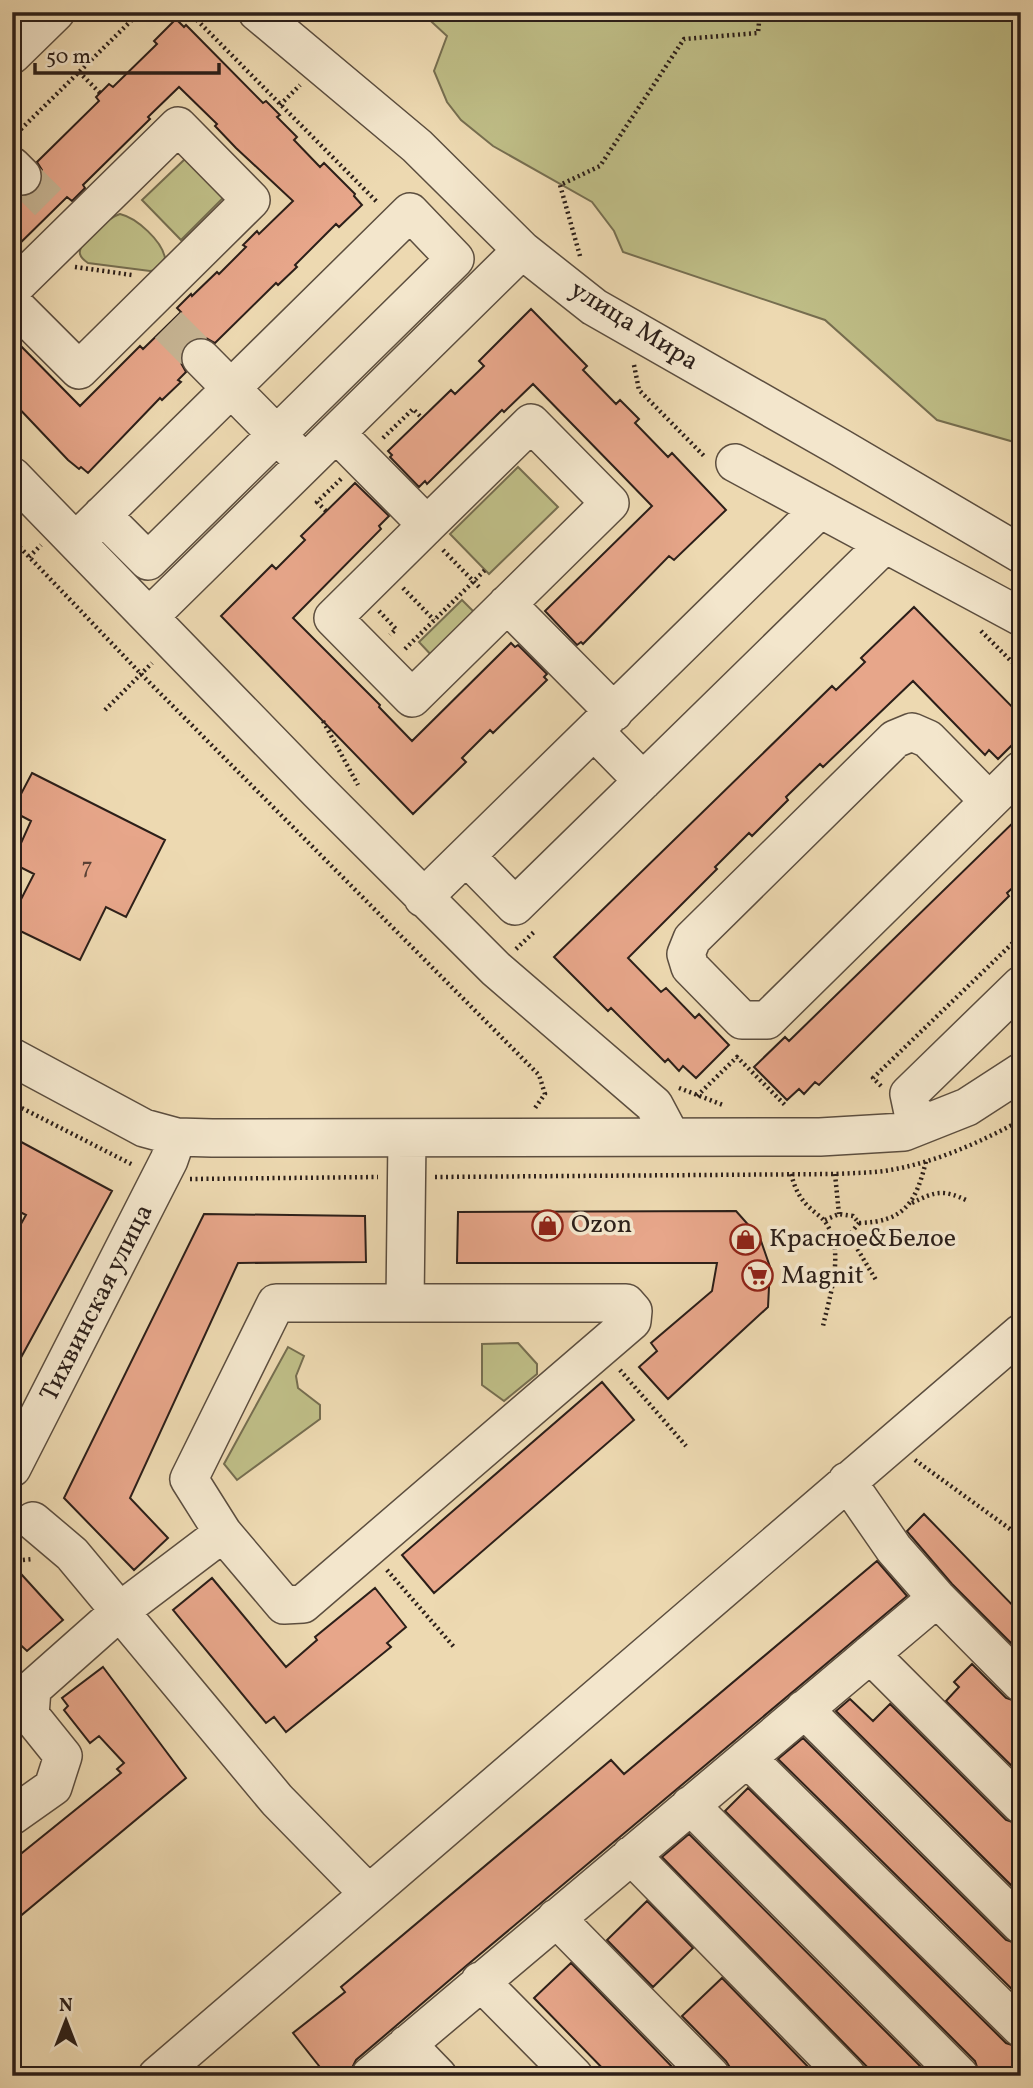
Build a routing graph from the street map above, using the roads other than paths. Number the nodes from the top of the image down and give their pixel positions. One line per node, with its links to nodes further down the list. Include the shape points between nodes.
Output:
1 (56, 12): 3 (street)
2 (257, 12): 4 (street, улица Мира, via 417,146)
3 (12, 55)
4 (522, 250): 9 (street); 19 (street, улица Мира, via 594,307)
5 (12, 289): 6 (street, via 39,262 64,219 178,126 251,200 162,303 79,370)
6 (12, 303)
7 (201, 358): 8 (street)
8 (231, 388): 10 (street); 10 (street, via 410,212 455,259); 15 (street)
9 (336, 433): 12 (street); 16 (street)
10 (277, 434): 12 (street); 15 (street, via 148,561)
11 (721, 461): 14 (street)
12 (305, 464): 21 (street)
13 (12, 476): 17 (street)
14 (820, 509): 18 (street); 23 (street)
15 (102, 515): 17 (street)
16 (425, 527): 20 (street, via 333,618 384,655 412,698); 20 (street, via 531,423 610,503)
17 (76, 541): 21 (street)
18 (885, 544): 22 (street); 25 (street)
19 (1021, 554)
20 (504, 607): 23 (street)
21 (149, 617): 28 (street)
22 (1021, 617)
23 (604, 721): 25 (street); 27 (street)
24 (1021, 770): 26 (street)
25 (643, 781): 27 (street, via 516,906)
26 (989, 801): 26 (street, via 928,739 912,732 895,739 692,939 685,954 690,967 743,1020 767,1020)
27 (467, 856): 28 (street)
28 (423, 898): 34 (street, via 496,970 654,1105)
29 (1021, 985): 32 (street, via 909,1094)
30 (12, 1057): 33 (street, via 144,1128)
31 (1021, 1072): 32 (street, via 967,1107)
32 (914, 1113): 34 (street, via 904,1132)
33 (177, 1137): 35 (street); 38 (street, Тихвинская улица, via 165,1170)
34 (671, 1137): 35 (street)
35 (407, 1138): 36 (street)
36 (405, 1303): 41 (street, via 276,1303 189,1479); 41 (street, via 626,1303 634,1311 632,1321 303,1604 284,1605)
37 (1021, 1332): 39 (street)
38 (12, 1468)
39 (848, 1481): 42 (street, via 894,1549); 53 (street)
40 (33, 1521): 43 (street, via 72,1554)
41 (223, 1533): 43 (street)
42 (937, 1598): 44 (street); 45 (street)
43 (120, 1611): 46 (street); 53 (street, via 278,1800)
44 (870, 1654): 47 (street); 50 (street)
45 (1021, 1683)
46 (22, 1687): 51 (street, via 30,1715 63,1756 53,1787)
47 (804, 1709): 48 (street); 55 (street)
48 (747, 1758): 49 (street); 57 (street)
49 (690, 1805): 52 (street); 65 (street)
50 (1021, 1805)
51 (12, 1816)
52 (631, 1855): 54 (street); 64 (street)
53 (368, 1893): 59 (street)
54 (556, 1918): 56 (street); 63 (street)
55 (1021, 1925)
56 (481, 1981): 58 (street); 62 (street)
57 (1021, 2028)
58 (407, 2044): 60 (street); 61 (street)
59 (157, 2076)
60 (370, 2076)
61 (438, 2076)
62 (574, 2076)
63 (711, 2076)
64 (847, 2076)
65 (960, 2076)

